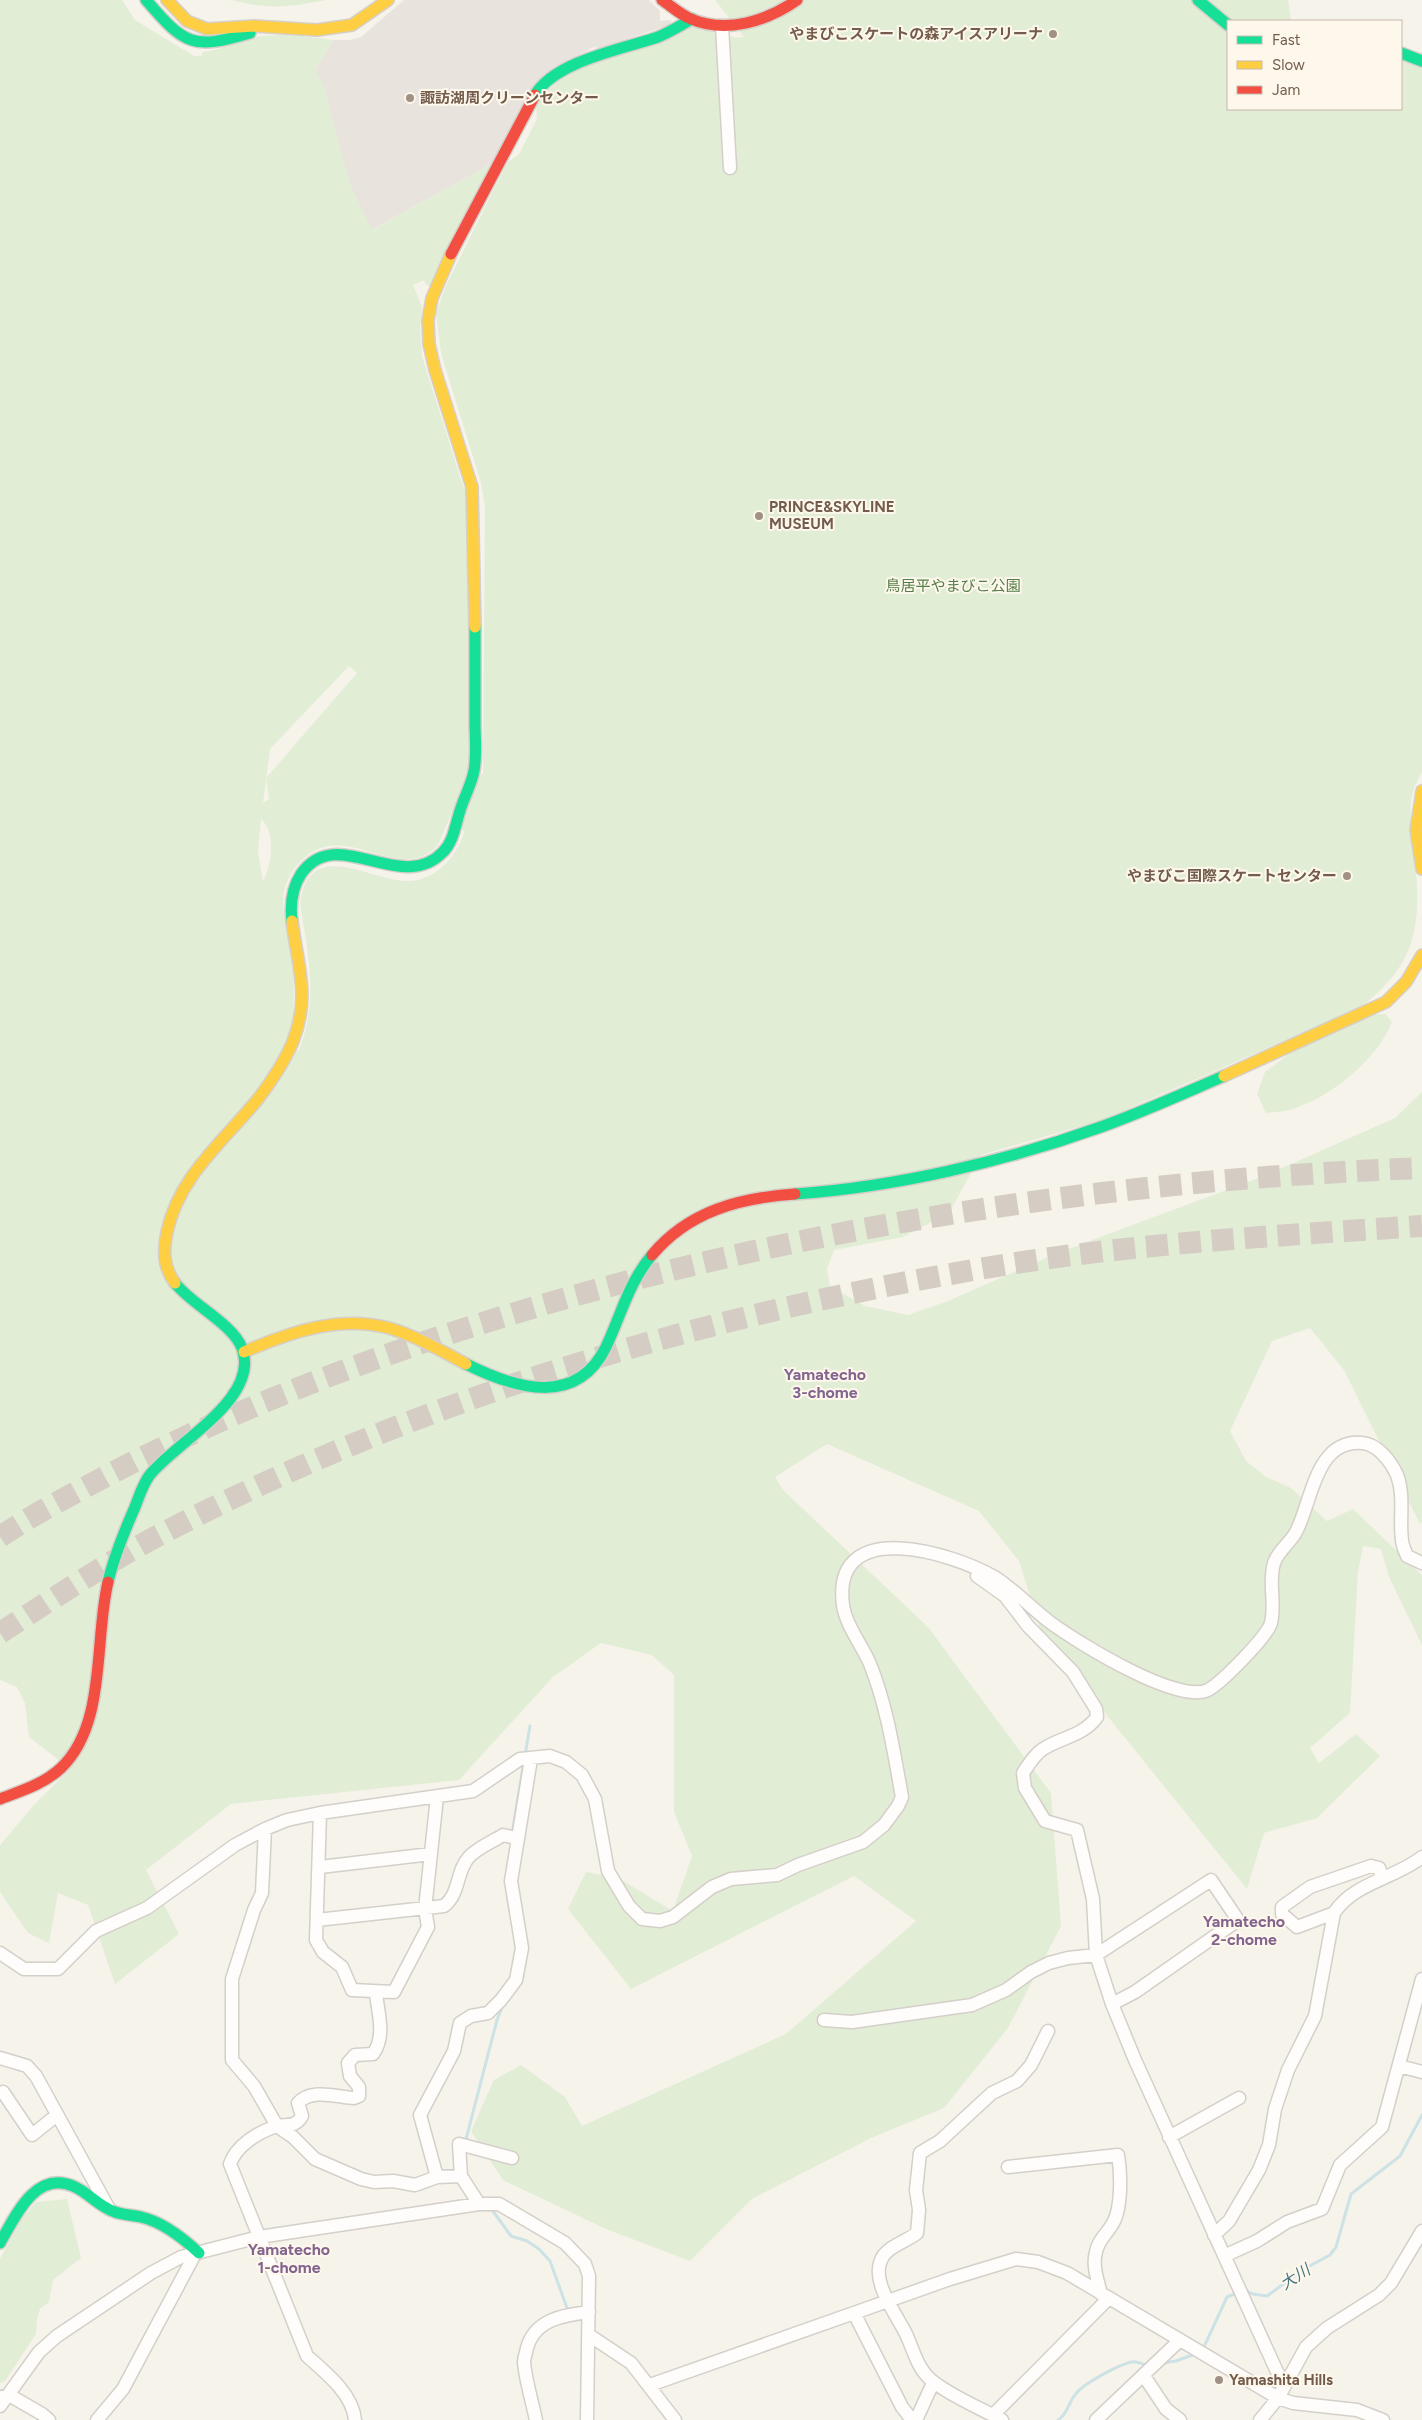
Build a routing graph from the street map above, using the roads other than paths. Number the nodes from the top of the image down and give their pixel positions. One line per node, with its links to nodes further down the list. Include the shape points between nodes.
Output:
1 (146, 0): 10 (street, via 180,37 202,45)
2 (167, 0): 10 (street, via 187,20 207,29)
3 (388, 0): 10 (street, via 352,26 317,30)
4 (662, 0): 7 (street)
5 (797, 0): 9 (street, via 766,18)
6 (1198, 0): 8 (street)
7 (692, 19): 9 (street); 19 (street, via 660,36 558,73 540,88 443,269 432,298 428,320 429,344 472,487 474,504 474,770 448,847 434,860 416,868 397,868 346,854 328,854 312,861 294,885 291,913 304,993 299,1027 274,1080 185,1182 170,1216 164,1244 164,1262 174,1284 190,1302 233,1334)
8 (1227, 24)
9 (722, 26): 15 (street)
10 (267, 27)
11 (1402, 52): 13 (street, via 1408,49)
12 (1402, 52): 14 (street)
13 (1422, 52)
14 (1422, 61)
15 (730, 168)
16 (1422, 791): 17 (street, via 1415,818 1415,837)
17 (1422, 869)
18 (1422, 955): 19 (street, via 1406,982 1386,1002 1150,1109 1079,1135 924,1176 841,1190 749,1198 711,1210 676,1231 645,1264 631,1285 611,1340 598,1361 581,1377 550,1388 523,1387 496,1378 410,1336 371,1324 341,1322 313,1326 281,1335)
19 (244, 1352): 24 (street, via 245,1373 241,1386 150,1475 136,1503 110,1573 103,1603 94,1692 84,1738 71,1756 32,1788)
20 (1422, 1563): 21 (street, via 1407,1556 1402,1541 1397,1475 1387,1460 1376,1448 1364,1443 1337,1450 1319,1470 1296,1533 1275,1560 1271,1582 1271,1623 1264,1636 1215,1685 1198,1693 1184,1691 1117,1665 1050,1622 995,1578)
21 (972, 1567): 22 (street, via 896,1547 863,1553 850,1565 843,1605 884,1706 902,1797 884,1825 863,1842 778,1875 731,1878 712,1887 672,1917 660,1921 642,1919 629,1906 608,1871 595,1799 587,1782 566,1762 550,1756); 36 (street, via 978,1577 1005,1596 1028,1626 1074,1672 1096,1709 1097,1717 1088,1728 1044,1749 1023,1773 1025,1788 1045,1821 1077,1830 1093,1898)
22 (531, 1759): 23 (street, via 520,1759 473,1792); 27 (street)
23 (438, 1797): 25 (street); 28 (street)
24 (0, 1799)
25 (320, 1813): 26 (street); 30 (street)
26 (265, 1829): 35 (street, via 234,1845 147,1908 96,1931 58,1969 24,1969); 48 (street, via 262,1894 232,1979 230,2046 232,2060 254,2086)
27 (516, 1838): 32 (street, via 503,1835 470,1855 452,1900 444,1906); 53 (street, via 511,1881 522,1948 516,1980 488,2013 471,2016 460,2023 454,2050 420,2115)
28 (431, 1854): 30 (street); 32 (street)
29 (1422, 1857): 31 (street)
30 (320, 1867): 34 (street)
31 (1383, 1878): 33 (street, via 1344,1899); 33 (street, via 1379,1868 1371,1866 1310,1887 1282,1907 1282,1914 1297,1927)
32 (425, 1909): 34 (street); 38 (street, via 428,1927 394,1992)
33 (1334, 1913): 57 (street, via 1315,2016 1288,2070 1275,2109 1269,2145 1259,2170 1229,2222)
34 (317, 1920): 38 (street, via 316,1940 323,1952 342,1967 352,1990)
35 (0, 1953)
36 (1096, 1955): 39 (street); 39 (street, via 1211,1880 1238,1920 1135,1992); 40 (street, via 1049,1963 1006,1990 972,2005 852,2022)
37 (1422, 1978): 43 (street)
38 (376, 1993): 48 (street, via 382,2030 378,2047 373,2054 355,2055 348,2063 350,2076 359,2088 359,2096 310,2096 298,2103 302,2116 299,2121 288,2126)
39 (1112, 2004): 49 (street)
40 (824, 2020)
41 (1048, 2031): 63 (street, via 1031,2065 1017,2081 992,2093 940,2141 920,2153 916,2190 920,2210 917,2233 893,2247 881,2259 879,2271)
42 (0, 2058): 47 (street, via 28,2066)
43 (1399, 2066): 44 (street); 61 (street, via 1382,2127 1340,2165 1322,2209 1287,2222)
44 (1422, 2072)
45 (3, 2092): 47 (street, via 32,2135)
46 (1239, 2098): 49 (street)
47 (57, 2116): 55 (street)
48 (276, 2126): 53 (street, via 293,2137 315,2159 361,2179 415,2185); 58 (street, via 247,2142 230,2164)
49 (1169, 2137): 57 (street)
50 (512, 2158): 52 (street, via 460,2144)
51 (1008, 2167): 62 (street, via 1118,2155 1121,2172 1114,2221 1099,2240 1095,2254 1095,2267)
52 (461, 2176): 53 (street); 54 (street)
53 (437, 2177)
54 (479, 2204): 58 (street); 64 (street, via 499,2204 575,2252 585,2264 589,2276)
55 (110, 2211): 59 (street, via 73,2186 47,2184 26,2200); 60 (street, via 156,2222 185,2240)
56 (1422, 2231): 71 (street, via 1392,2283 1327,2328 1306,2347)
57 (1214, 2235): 61 (street)
58 (259, 2237): 60 (street); 78 (street, via 307,2356 344,2393 355,2413)
59 (0, 2243)
60 (197, 2253): 72 (street, via 181,2257 151,2273 57,2336); 77 (street, via 123,2389)
61 (1224, 2256): 71 (street)
62 (1105, 2296): 63 (street, via 1067,2273 1038,2262 1016,2259); 67 (street); 74 (street)
63 (886, 2302): 65 (street); 69 (street, via 906,2334 916,2362)
64 (589, 2312): 66 (street); 79 (street, via 548,2321 529,2342 524,2361)
65 (854, 2313): 70 (street); 75 (street, via 902,2407)
66 (589, 2335): 70 (street, via 631,2364); 80 (street)
67 (1179, 2341): 68 (street); 71 (street)
68 (1144, 2376): 82 (street); 83 (street, via 1166,2409)
69 (934, 2383): 74 (street); 75 (street)
70 (650, 2385): 81 (street)
71 (1281, 2393): 84 (street); 85 (street, via 1292,2403 1357,2410)
72 (4, 2396): 73 (street); 76 (street)
73 (0, 2406)
74 (991, 2417)
75 (917, 2419)
76 (49, 2420)
77 (98, 2420)
78 (355, 2420)
79 (536, 2420)
80 (586, 2420)
81 (674, 2420)
82 (1096, 2420)
83 (1180, 2420)
84 (1260, 2420)
85 (1383, 2420)

